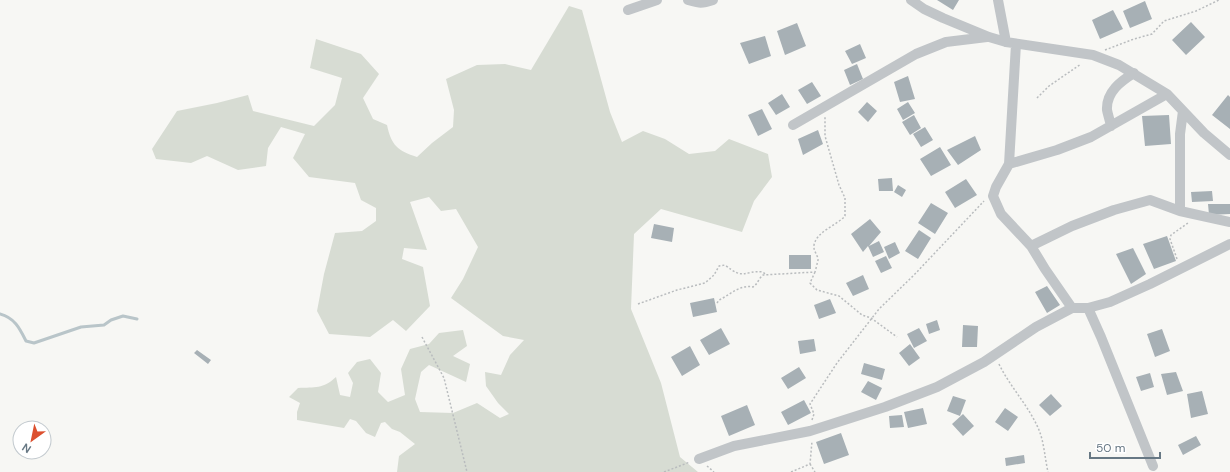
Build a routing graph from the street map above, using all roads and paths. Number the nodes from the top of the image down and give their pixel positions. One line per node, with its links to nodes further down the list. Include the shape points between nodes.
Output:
1 (657, 0): 7 (street)
2 (688, 0): 3 (street, via 703,4)
3 (713, 0)
4 (910, 0): 8 (street, via 943,18)
5 (998, 0): 9 (street)
6 (1219, 0): 10 (path, via 1196,11 1164,21 1152,34)
7 (628, 10)
8 (989, 37): 9 (street); 14 (street, via 946,42 916,54)
9 (1011, 43): 10 (street); 19 (street)
10 (1093, 55): 11 (street); 13 (path, via 1049,86)
11 (1134, 73): 12 (street); 17 (street, via 1121,81 1109,99 1107,110)
12 (1167, 94): 15 (street); 17 (street)
13 (1037, 98)
14 (829, 104): 16 (street); 27 (path, via 824,120 825,136 838,185 845,198 845,216 816,239 813,248 818,259)
15 (1183, 111): 18 (street); 21 (street, via 1180,134)
16 (793, 125)
17 (1111, 126): 19 (street, via 1057,150)
18 (1230, 155)
19 (1009, 164): 20 (street)
20 (993, 196): 25 (street, via 1001,214); 33 (path, via 986,200)
21 (1180, 211): 22 (street); 25 (street, via 1150,200 1140,202 1072,226)
22 (1202, 216): 23 (street); 26 (path, via 1180,227 1171,235)
23 (1230, 222)
24 (1230, 244): 32 (street, via 1129,294)
25 (1031, 246): 31 (street)
26 (1178, 262)
27 (815, 272): 28 (path); 33 (path, via 810,283 817,290 839,296 862,315)
28 (765, 274): 29 (path, via 758,279 755,286 741,288); 30 (path, via 753,271 744,275 734,272 725,265 719,266 705,283)
29 (717, 303)
30 (638, 304)
31 (1072, 308): 32 (street); 36 (street, via 1036,327)
32 (1088, 308): 40 (street)
33 (871, 318): 35 (path); 37 (path, via 810,404 814,414)
34 (422, 337): 41 (path, via 444,378)
35 (897, 337)
36 (994, 356): 37 (street, via 937,387 885,407); 45 (path, via 1039,431)
37 (810, 430): 38 (street, via 734,446); 39 (path)
38 (699, 459): 42 (path)
39 (810, 464): 43 (path); 44 (path)
40 (1153, 466)
41 (467, 472)
42 (664, 472)
43 (791, 472)
44 (816, 472)
45 (1048, 472)

